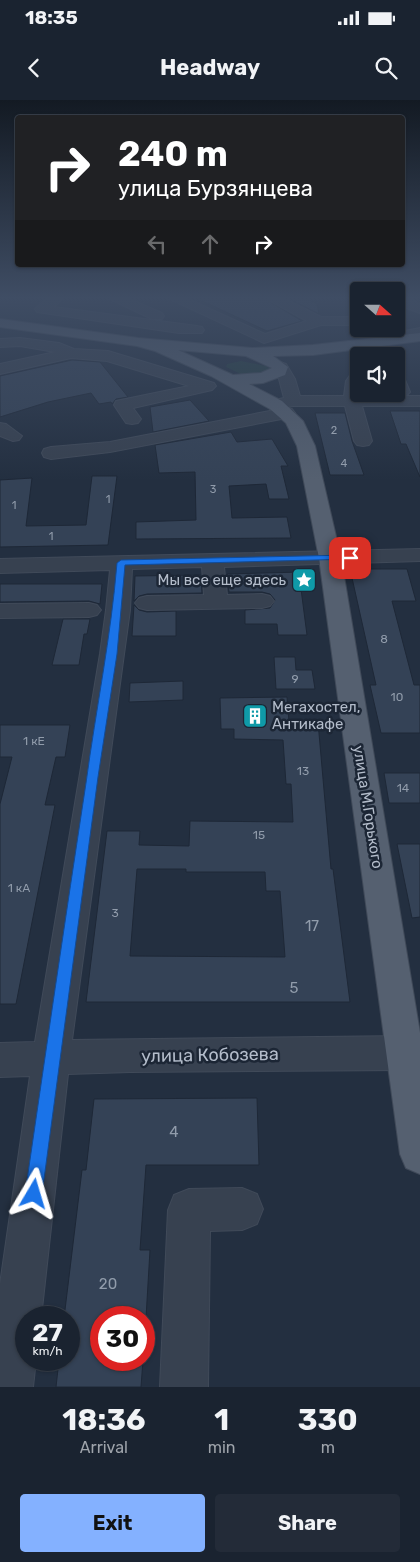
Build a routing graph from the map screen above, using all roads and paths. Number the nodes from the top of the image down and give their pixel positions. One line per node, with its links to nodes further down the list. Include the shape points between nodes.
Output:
1 (36, 359): 11 (street)
2 (50, 359): 11 (street)
3 (122, 359): 14 (street)
4 (180, 359): 14 (main road, улица М.Горького)
5 (229, 359): 14 (main road, via 219,365)
6 (239, 359): 12 (main road)
7 (244, 359): 12 (main road)
8 (260, 359): 12 (street)
9 (291, 359): 12 (main road)
10 (312, 359): 12 (main road)
11 (38, 361): 13 (street)
12 (268, 363): 14 (main road, via 254,379); 20 (street)
13 (0, 369)
14 (218, 380): 17 (street); 20 (main road, улица М.Горького)
15 (350, 396): 20 (street)
16 (405, 400): 18 (street)
17 (147, 401): 21 (street); 22 (street, via 122,405)
18 (420, 401)
19 (355, 402): 23 (street)
20 (285, 406): 24 (street, via 110,447); 26 (main road, улица М.Горького, via 306,446)
21 (159, 416)
22 (132, 419)
23 (363, 441)
24 (51, 454)
25 (415, 555): 26 (street); 30 (street)
26 (330, 558): 27 (street); 36 (main road, улица М.Горького)
27 (212, 560): 28 (street); 32 (street)
28 (121, 563): 29 (street); 37 (street, via 112,654)
29 (0, 566)
30 (419, 577)
31 (262, 601): 32 (street)
32 (216, 602): 33 (street)
33 (147, 603)
34 (0, 610): 35 (street)
35 (88, 610)
36 (413, 1053): 37 (street, улица Кобозева); 39 (main road, улица М.Горького)
37 (52, 1059): 38 (street, улица Кобозева); 41 (street)
38 (0, 1060)
39 (420, 1154)
40 (242, 1210): 42 (street, via 189,1210)
41 (9, 1387)
42 (184, 1387)

